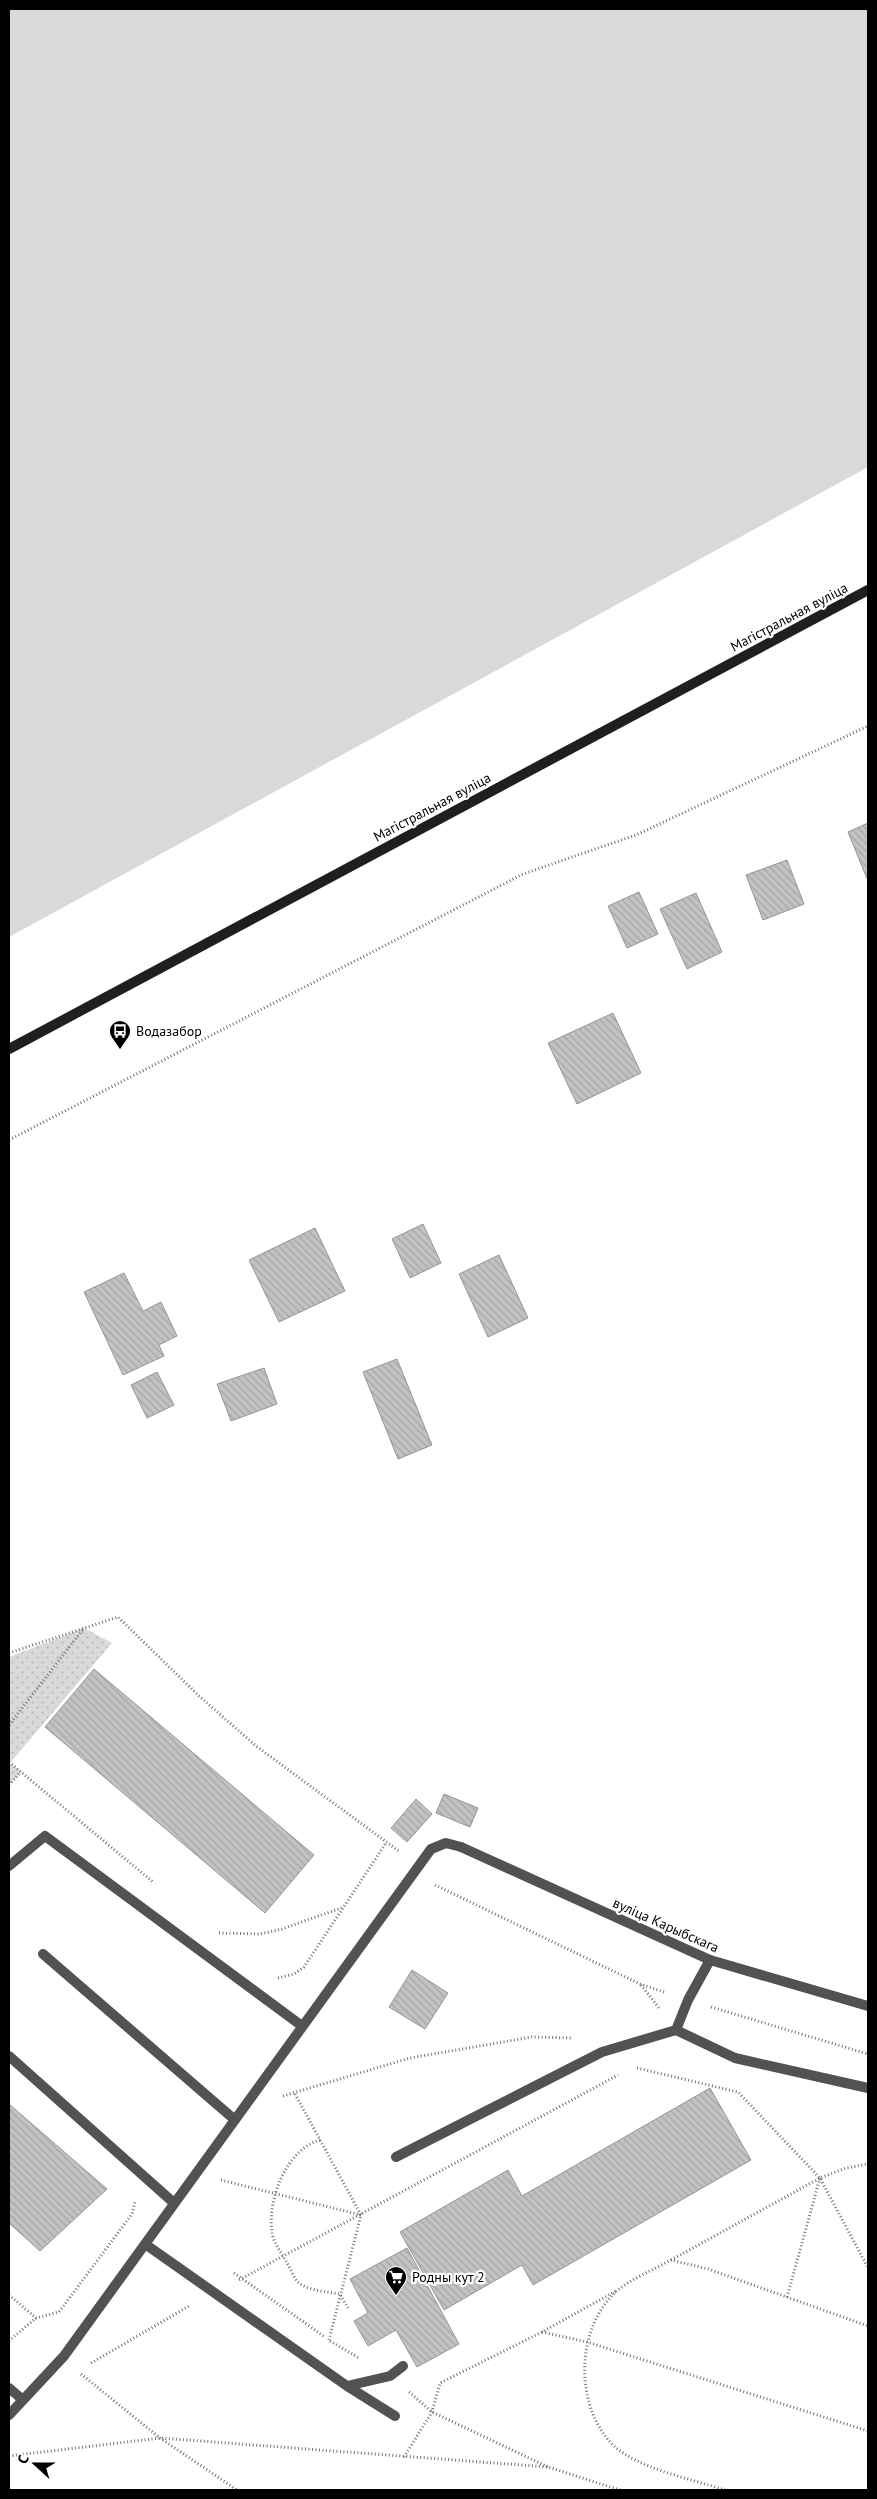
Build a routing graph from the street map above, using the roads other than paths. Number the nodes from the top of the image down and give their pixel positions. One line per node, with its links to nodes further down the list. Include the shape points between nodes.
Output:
1 (868, 590): 2 (main road, Магістральная вуліца)
2 (9, 1049)
3 (9, 1866): 7 (street, via 45,1836)
4 (43, 1954): 11 (street)
5 (710, 1960): 6 (street, вуліца Карыбскага); 7 (street, вуліца Карыбскага, via 446,1843 431,1849); 8 (street)
6 (868, 2006)
7 (302, 2026): 11 (street)
8 (676, 2030): 10 (street, via 735,2058); 12 (street, via 602,2052)
9 (9, 2056): 13 (street)
10 (868, 2088)
11 (235, 2120): 13 (street)
12 (396, 2157)
13 (174, 2203): 14 (street)
14 (144, 2244): 16 (street); 18 (street, via 64,2356)
15 (403, 2366): 16 (street, via 390,2376)
16 (347, 2386): 20 (street)
17 (9, 2388): 18 (street)
18 (24, 2400): 19 (street)
19 (9, 2415)
20 (395, 2416)

